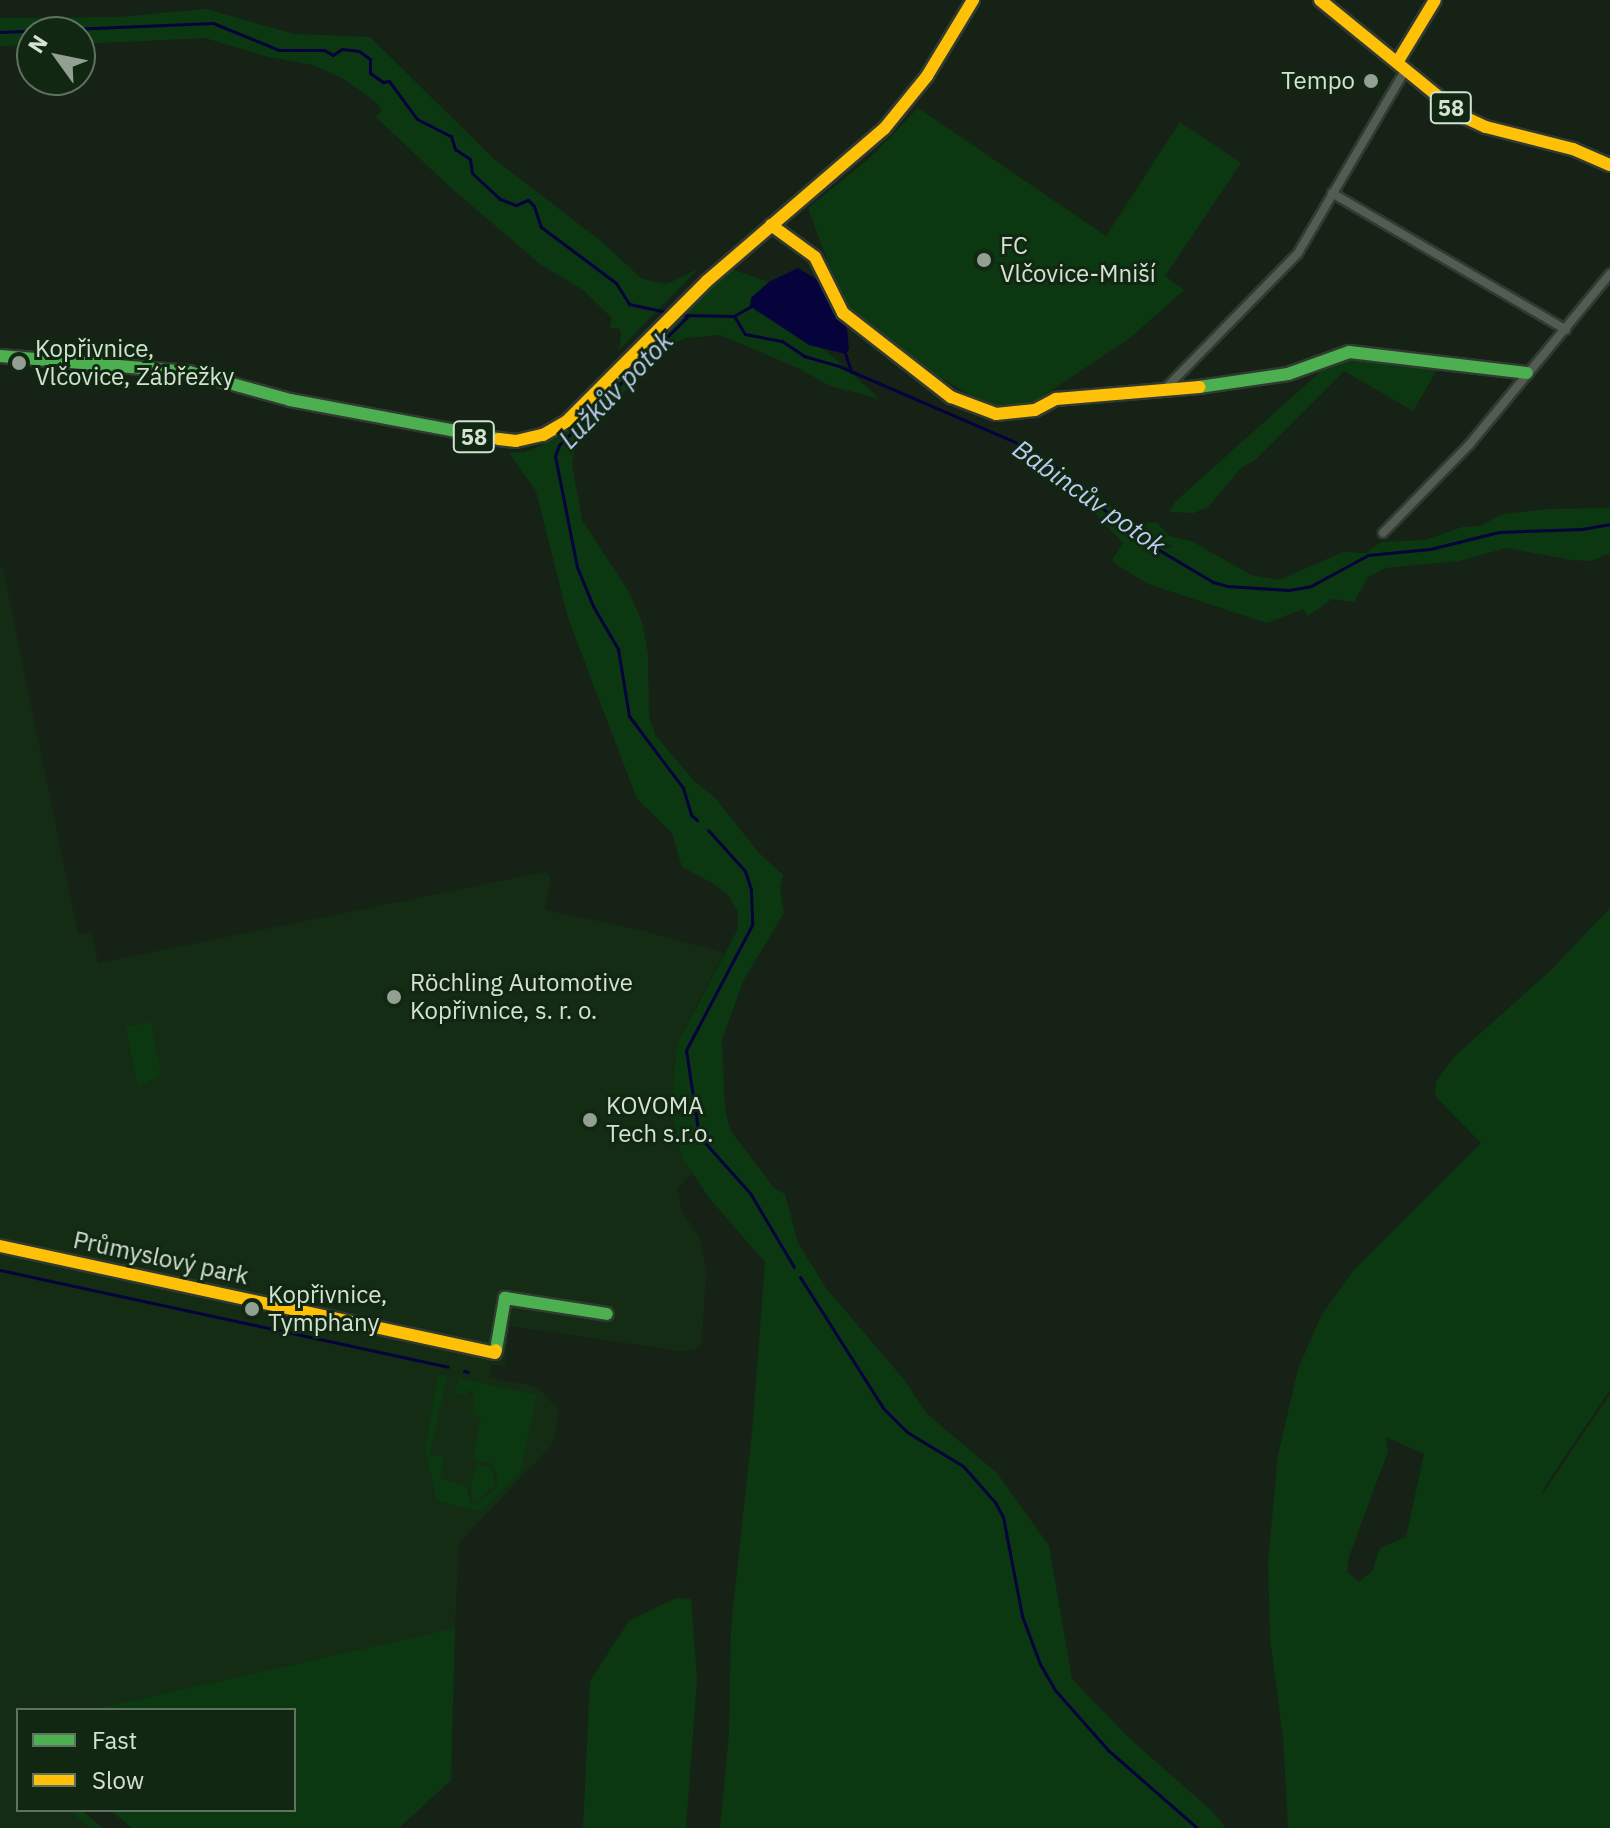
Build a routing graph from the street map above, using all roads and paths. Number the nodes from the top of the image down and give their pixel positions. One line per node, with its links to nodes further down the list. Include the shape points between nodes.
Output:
1 (973, 0): 7 (street, 58, via 927,76 884,129)
2 (1320, 0): 4 (street, 58)
3 (1435, 0): 4 (street)
4 (1402, 65): 5 (street, 58, via 1475,122 1573,149); 6 (street)
5 (1610, 165)
6 (1332, 193): 9 (street); 12 (street, via 1298,253)
7 (771, 225): 10 (street, 58, via 567,421 524,440 475,437 305,403 189,372); 12 (street, via 815,257 843,313 961,402 1011,414 1056,399)
8 (1610, 274): 9 (street)
9 (1566, 330): 11 (street)
10 (0, 356)
11 (1527, 373): 12 (street, via 1359,351 1276,377); 13 (street, via 1469,445)
12 (1162, 392)
13 (1383, 533)
14 (0, 1246): 15 (street, Průmyslový park, via 318,1310 495,1353 505,1298)
15 (607, 1314)

